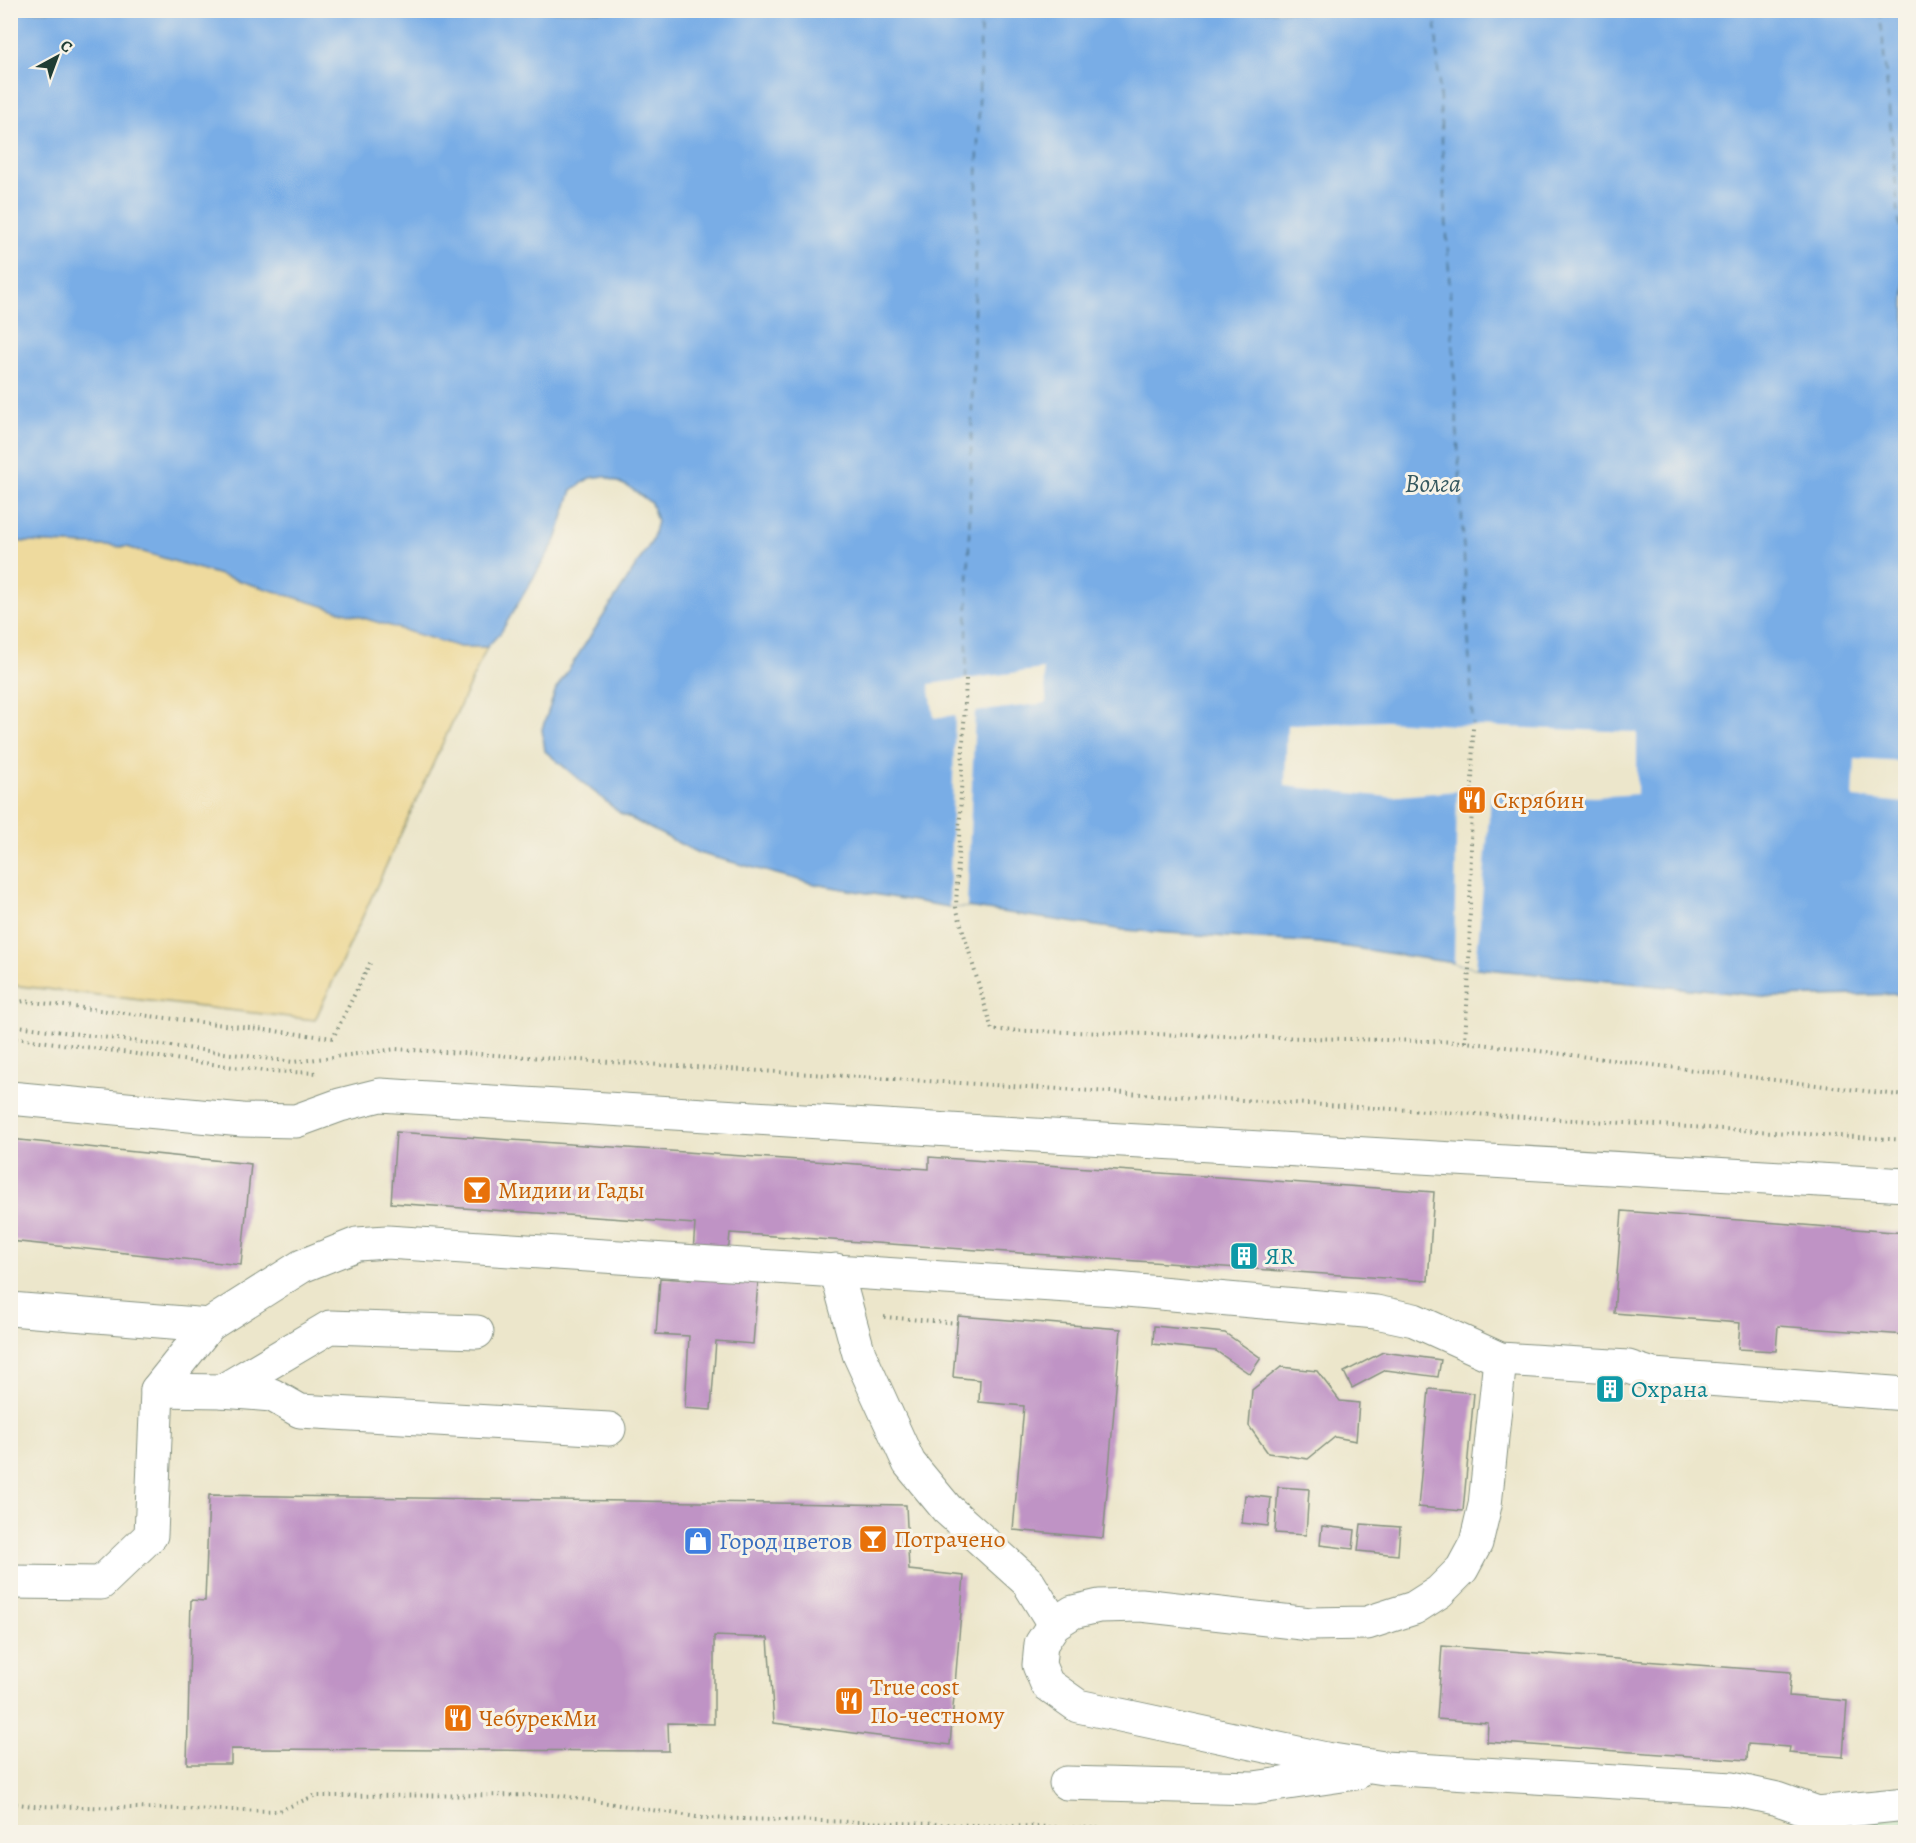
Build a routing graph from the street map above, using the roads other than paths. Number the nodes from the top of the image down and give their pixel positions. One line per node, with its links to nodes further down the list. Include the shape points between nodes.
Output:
1 (10, 1098): 2 (lane, via 242,1120 296,1121 380,1095)
2 (1905, 1185)
3 (836, 1270): 5 (lane, via 387,1242 357,1244 303,1266); 7 (lane, via 1376,1312 1414,1320); 15 (lane, via 859,1354 909,1462 946,1509 1028,1582)
4 (10, 1309): 5 (lane)
5 (209, 1325): 10 (lane)
6 (477, 1332): 11 (lane, via 330,1327)
7 (1500, 1359): 8 (lane); 15 (lane, via 1485,1505 1476,1543 1462,1569 1439,1592 1414,1608 1367,1623 1311,1624 1141,1605 1099,1605 1073,1612)
8 (1628, 1367): 9 (lane, via 1654,1358); 12 (lane, via 1653,1375)
9 (1905, 1377)
10 (157, 1390): 11 (lane); 14 (lane, via 151,1535 101,1583)
11 (222, 1391): 13 (lane, via 272,1395 300,1411)
12 (1905, 1394)
13 (609, 1429)
14 (10, 1582)
15 (1054, 1624): 16 (lane, via 1041,1644 1039,1665 1047,1684 1078,1707)
16 (1384, 1768): 17 (lane, via 1254,1788); 19 (lane, via 1732,1789 1778,1799)
17 (1066, 1784)
18 (1905, 1804): 19 (lane)
19 (1818, 1823)

